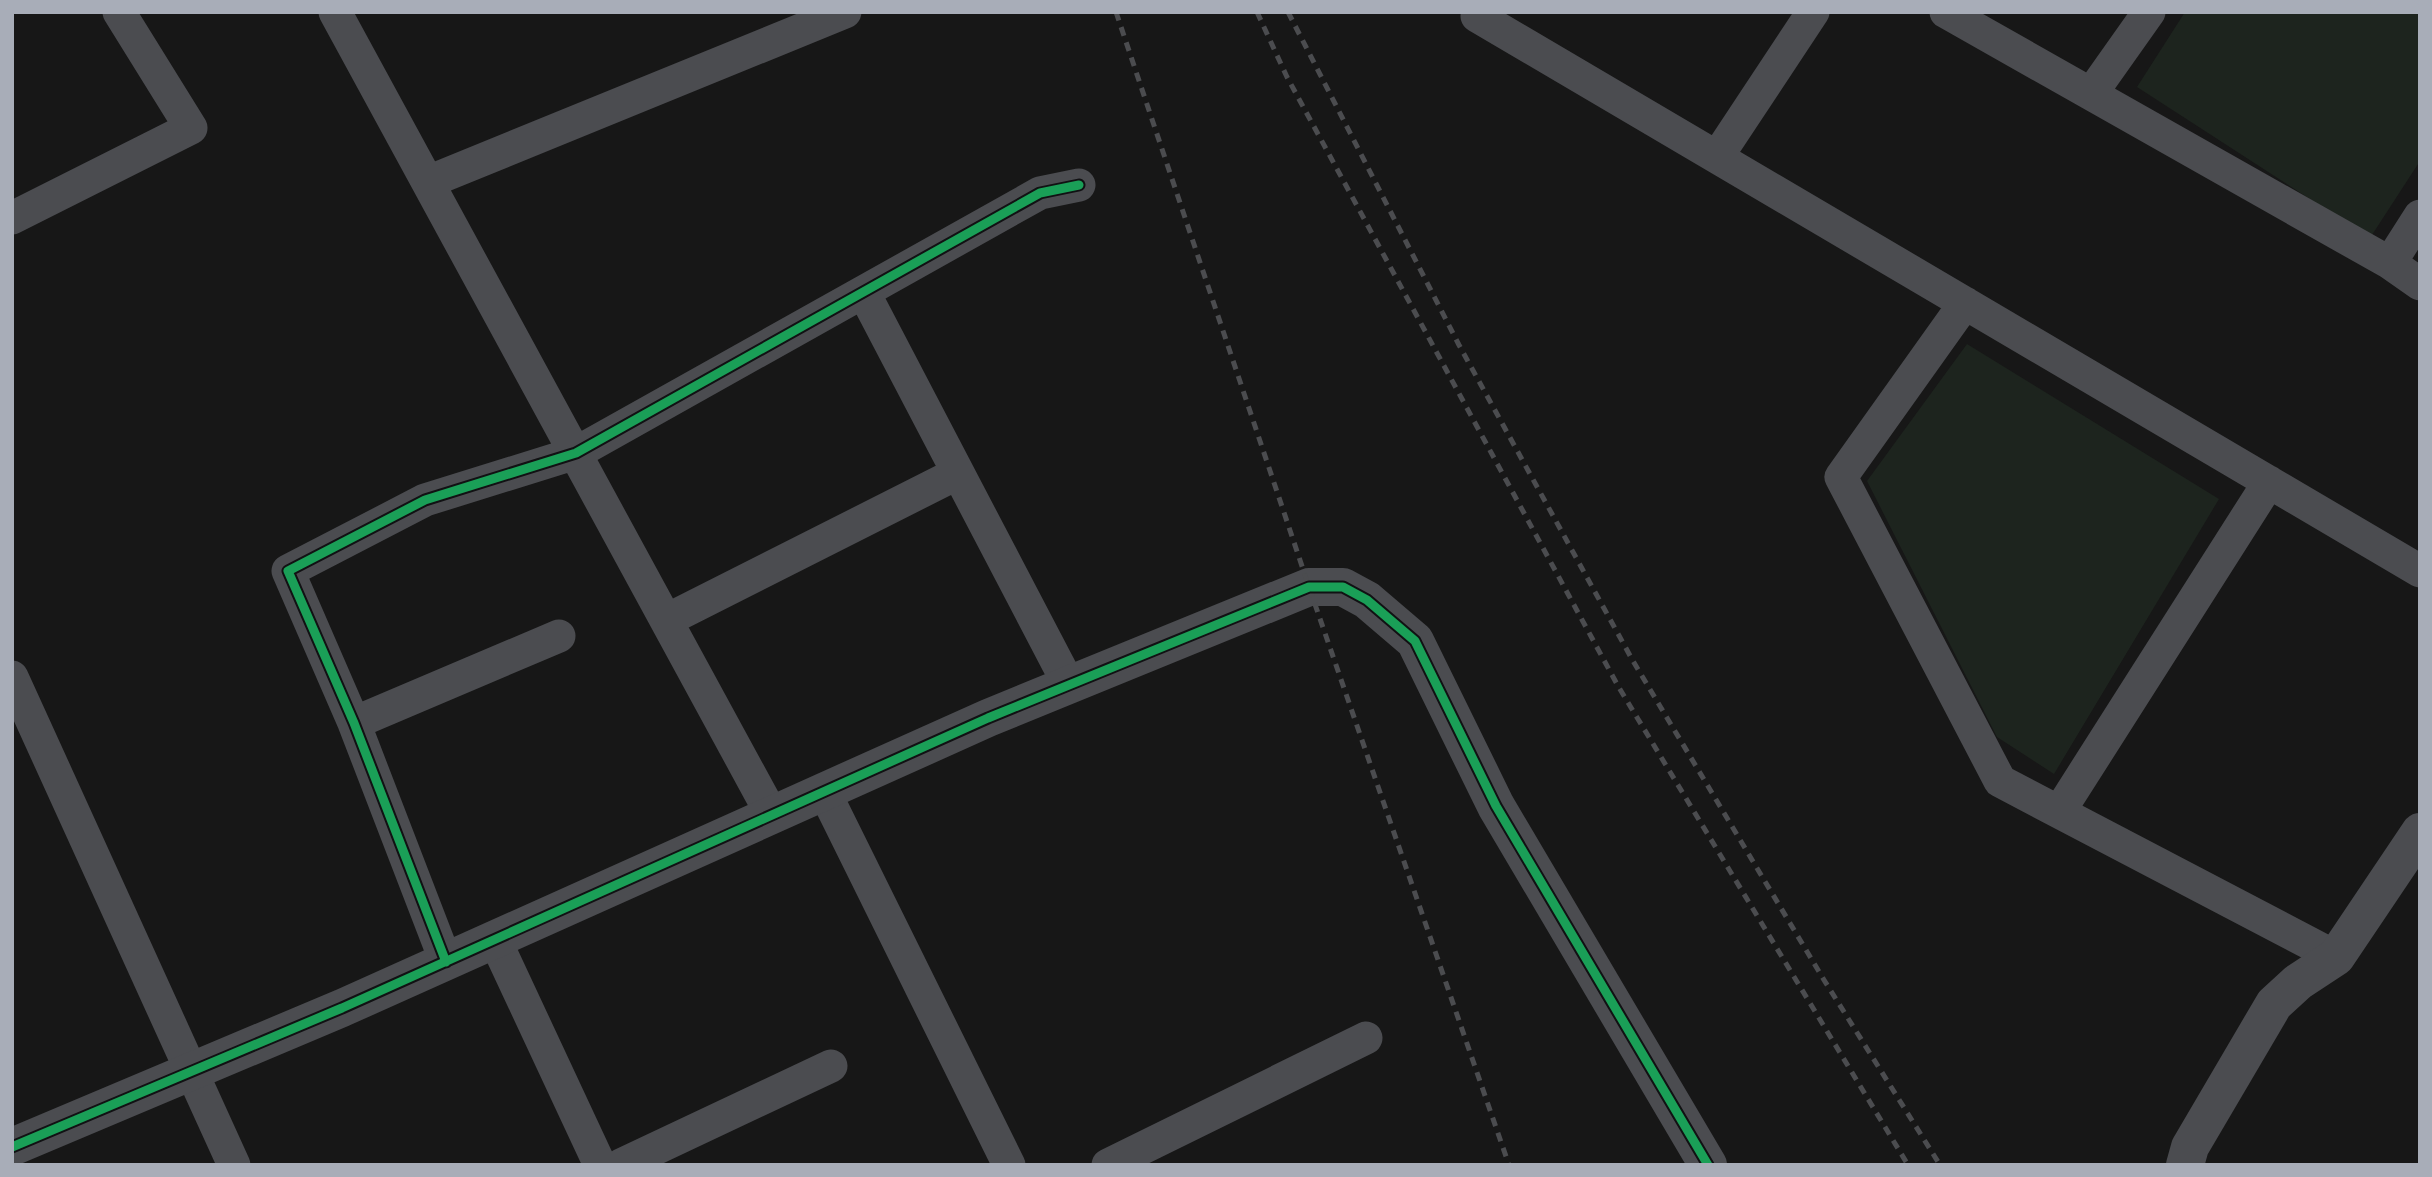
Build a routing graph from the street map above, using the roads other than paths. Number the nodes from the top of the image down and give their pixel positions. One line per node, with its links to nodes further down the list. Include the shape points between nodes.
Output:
1 (119, 12): 13 (street, via 191,128)
2 (335, 12): 10 (street)
3 (845, 12): 10 (street)
4 (1813, 12): 9 (street)
5 (1946, 12): 8 (street)
6 (2149, 12): 8 (street)
7 (1477, 16): 9 (street)
8 (2091, 94): 14 (street)
9 (1717, 157): 17 (street)
10 (428, 182): 18 (street)
11 (1079, 185): 16 (street, via 1040,194)
12 (2420, 216): 14 (street)
13 (12, 218)
14 (2390, 263): 15 (street)
15 (2420, 284)
16 (864, 293): 18 (street); 19 (street)
17 (1965, 303): 20 (street); 28 (street, via 1841,477 2000,782)
18 (576, 453): 22 (street); 26 (street, via 425,500 288,571)
19 (958, 473): 22 (street); 25 (street)
20 (2269, 482): 21 (street); 28 (street)
21 (2420, 571)
22 (667, 620): 29 (street)
23 (559, 636): 26 (street)
24 (12, 677): 36 (street)
25 (1069, 685): 27 (street); 43 (street, via 1309,587 1343,587 1367,600 1415,641 1496,806)
26 (354, 723): 33 (street)
27 (824, 791): 29 (street); 41 (street)
28 (2059, 812): 32 (street)
29 (772, 815): 31 (street)
30 (2420, 832): 32 (street)
31 (495, 940): 33 (street); 39 (street)
32 (2336, 957): 44 (street, via 2274,1004 2190,1147)
33 (446, 962): 36 (street)
34 (1366, 1038): 42 (street)
35 (831, 1066): 40 (street)
36 (192, 1072): 37 (street); 38 (street)
37 (12, 1147)
38 (234, 1165)
39 (600, 1165)
40 (621, 1165)
41 (1009, 1165)
42 (1108, 1165)
43 (1709, 1165)
44 (2186, 1165)

